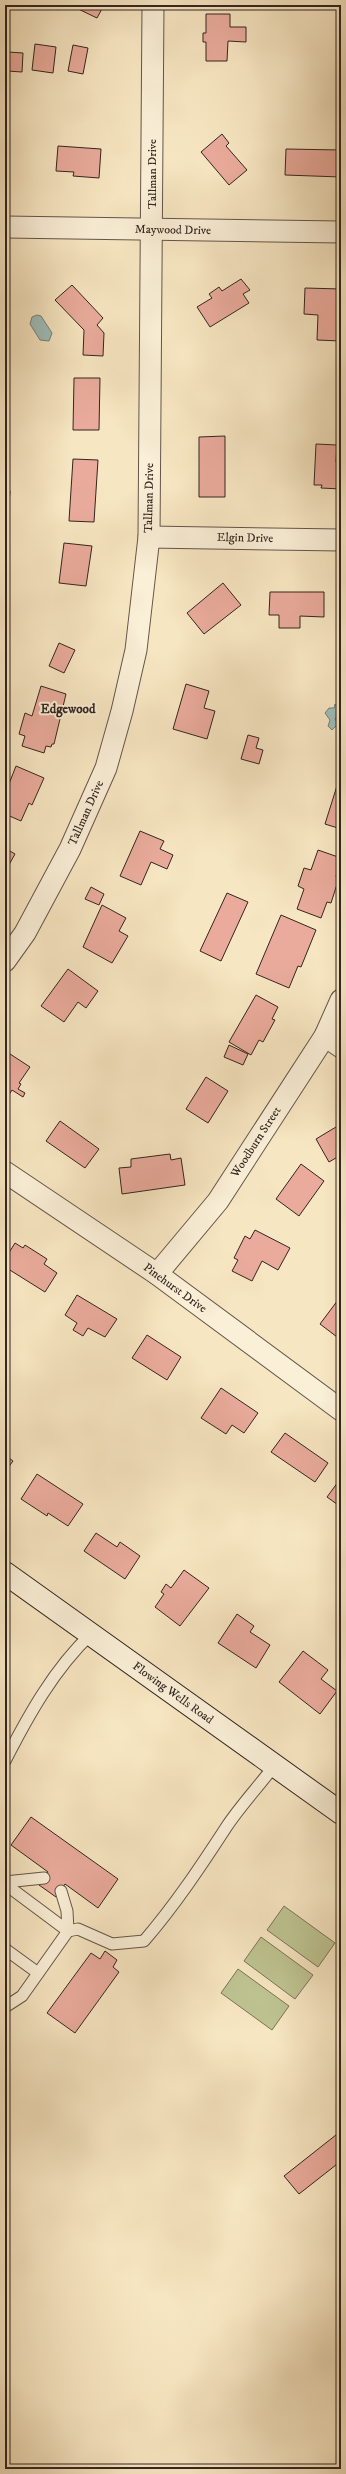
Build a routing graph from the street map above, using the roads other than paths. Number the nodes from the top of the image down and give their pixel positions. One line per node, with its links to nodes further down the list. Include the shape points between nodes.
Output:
1 (153, 5): 3 (street, Tallman Drive)
2 (5, 227): 3 (street, Maywood Drive)
3 (152, 230): 4 (street, Maywood Drive); 5 (street, Tallman Drive)
4 (341, 232)
5 (148, 537): 6 (street, Elgin Drive); 7 (street, Tallman Drive, via 136,650 106,768 70,849 25,933)
6 (341, 540)
7 (5, 961)
8 (341, 1000): 9 (street, Woodburn Street)
9 (333, 1042): 11 (street, Woodburn Street, via 218,1201)
10 (5, 1172): 11 (street, Pinehurst Drive)
11 (157, 1274): 12 (street, Pinehurst Drive)
12 (341, 1410)
13 (5, 1573): 14 (main road, Flowing Wells Road)
14 (91, 1634): 15 (lane, via 76,1648 30,1711); 16 (main road, Flowing Wells Road)
15 (5, 1760)
16 (274, 1766): 17 (main road, Flowing Wells Road); 21 (lane, via 227,1826 217,1845 170,1911 144,1941 112,1944 78,1929)
17 (341, 1814)
18 (44, 1878): 19 (lane)
19 (5, 1883): 21 (lane)
20 (60, 1891): 21 (lane, via 67,1911)
21 (68, 1931): 23 (lane)
22 (5, 1949): 23 (lane)
23 (38, 1973): 24 (lane, via 22,1996)
24 (5, 2007)

